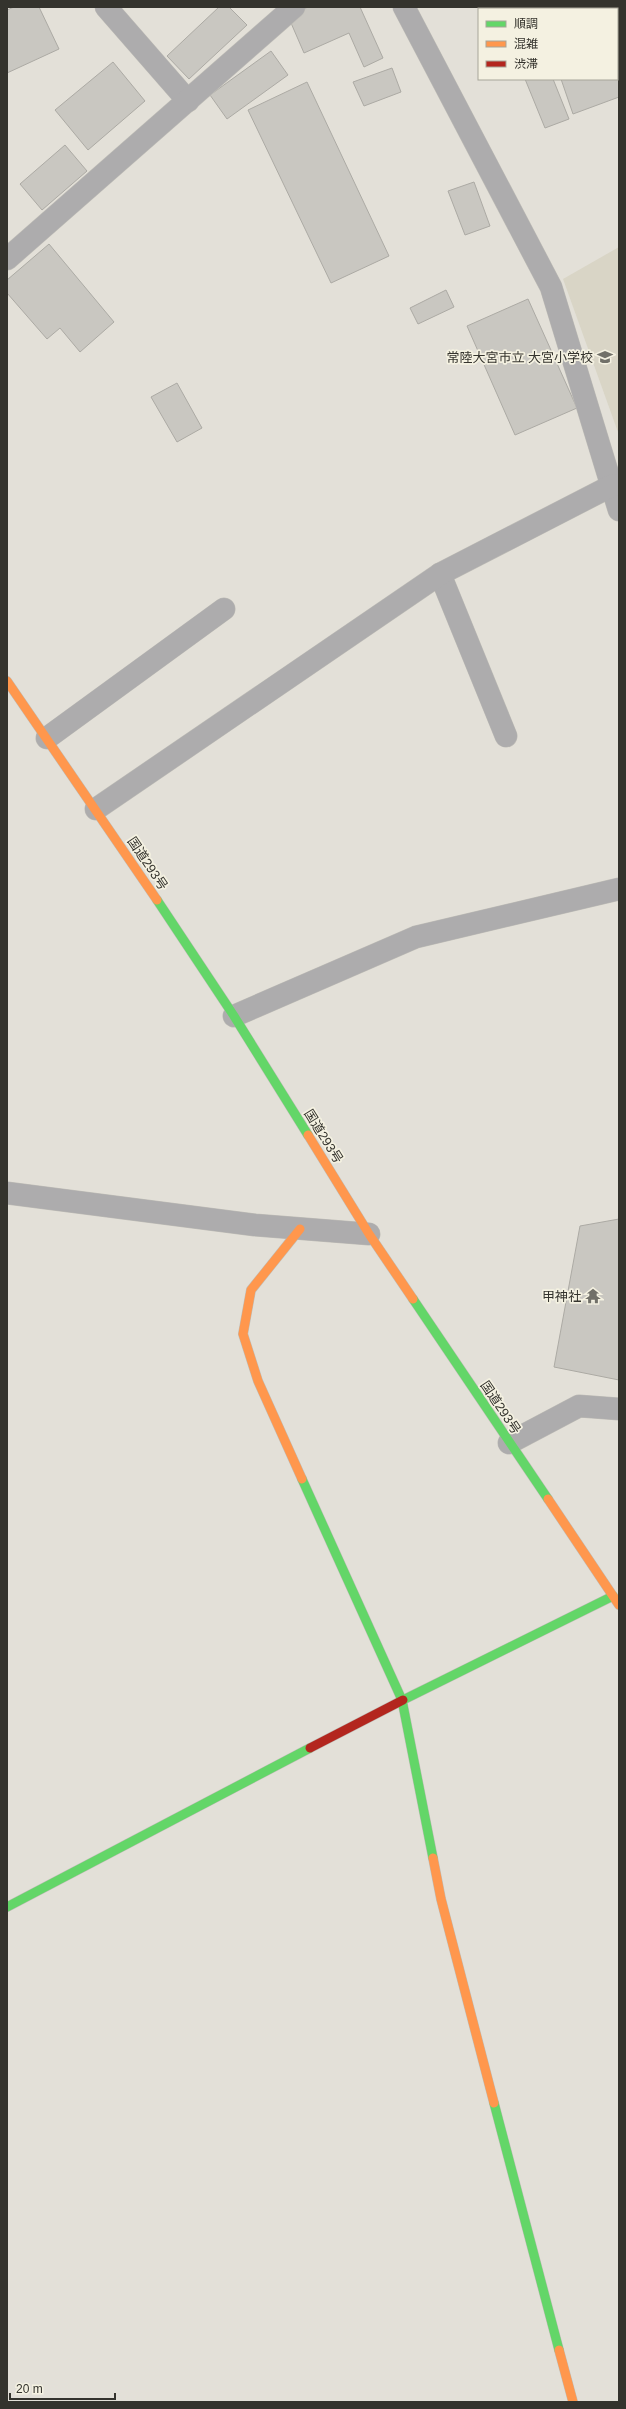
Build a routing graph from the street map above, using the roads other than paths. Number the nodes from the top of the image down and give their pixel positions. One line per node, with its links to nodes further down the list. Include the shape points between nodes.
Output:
1 (106, 7): 4 (street)
2 (294, 7): 4 (street)
3 (404, 7): 6 (street, via 551,287)
4 (188, 101): 5 (street)
5 (7, 259)
6 (613, 485): 7 (street); 8 (street)
7 (619, 510)
8 (440, 574): 11 (street); 13 (street)
9 (224, 609): 12 (street)
10 (7, 681): 12 (main road, 国道293号)
11 (506, 736)
12 (47, 738): 13 (main road, 国道293号)
13 (96, 808): 15 (main road, 国道293号)
14 (619, 888): 15 (street, via 416,937)
15 (234, 1016): 18 (main road, 国道293号)
16 (7, 1193): 17 (street)
17 (300, 1230): 18 (street); 23 (main road, via 251,1290 243,1334 258,1381)
18 (369, 1234): 20 (main road, 国道293号)
19 (619, 1409): 20 (street, via 579,1406)
20 (509, 1443): 21 (main road, 国道293号)
21 (613, 1596): 22 (main road, 国道293号); 23 (main road)
22 (619, 1605)
23 (402, 1700): 24 (main road); 25 (main road, via 441,1899)
24 (7, 1907)
25 (573, 2402)

